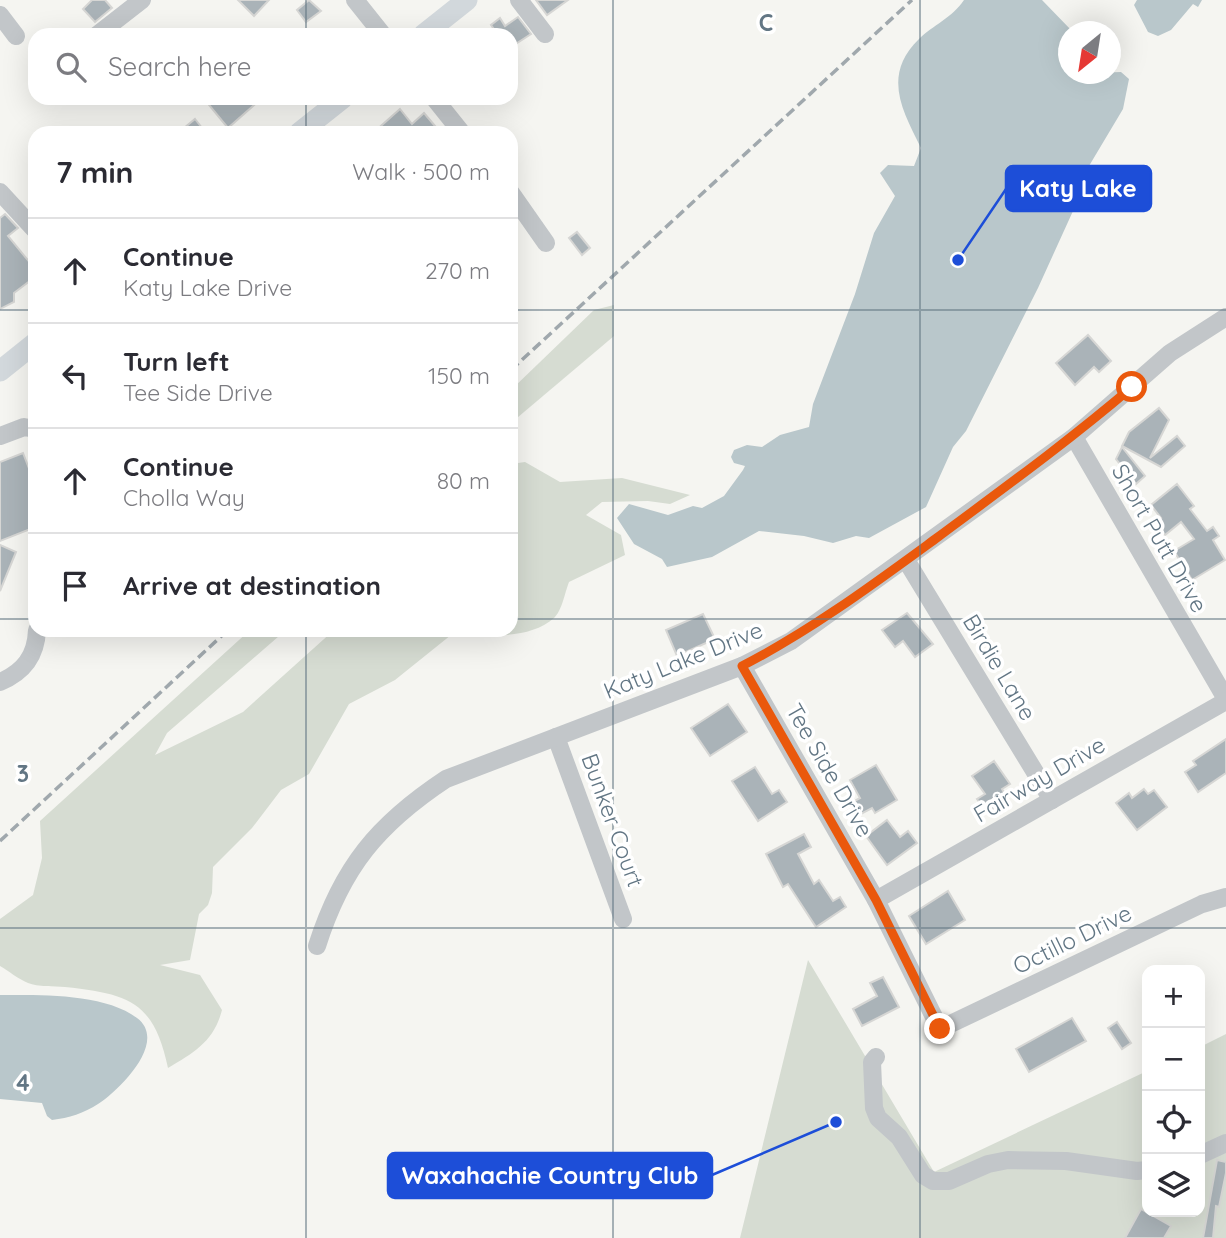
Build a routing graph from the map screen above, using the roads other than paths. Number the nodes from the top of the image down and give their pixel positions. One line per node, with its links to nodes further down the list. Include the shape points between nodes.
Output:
1 (142, 0): 6 (street)
2 (355, 0): 7 (street)
3 (467, 0): 8 (main road)
4 (519, 0): 9 (street)
5 (0, 15): 10 (street)
6 (106, 28)
7 (377, 28)
8 (432, 28)
9 (545, 34)
10 (16, 36)
11 (334, 105): 13 (main road)
12 (440, 105): 14 (street)
13 (308, 126)
14 (456, 126)
15 (0, 192): 17 (street)
16 (518, 203): 18 (street)
17 (28, 222)
18 (546, 243)
19 (1226, 317): 24 (street, Katy Lake Drive, via 1170,353)
20 (28, 349): 21 (main road)
21 (0, 371)
22 (28, 428): 23 (street)
23 (0, 436)
24 (1074, 437): 25 (street, Katy Lake Drive); 29 (street, Short Putt Drive)
25 (906, 560): 27 (street, Katy Lake Drive, via 791,641); 31 (street, Birdie Lane)
26 (36, 637): 28 (street, via 28,662 16,675)
27 (742, 666): 30 (street, Katy Lake Drive); 33 (street, Tee Side Drive)
28 (0, 682)
29 (1226, 700): 31 (street, Fairway Drive)
30 (556, 737): 34 (street, Bunker Court); 35 (street, Katy Lake Drive, via 446,779 407,805 372,840 345,878)
31 (1052, 800): 33 (street, Fairway Drive)
32 (1226, 897): 36 (street, Octillo Drive, via 1202,904)
33 (876, 900): 36 (street, Tee Side Drive)
34 (623, 919)
35 (317, 946)
36 (940, 1029)
37 (876, 1057): 40 (street, via 872,1079 878,1118 899,1137 923,1175 933,1181 949,1181 1008,1160 1066,1161)
38 (1226, 1143): 39 (street)
39 (1202, 1154)
40 (1142, 1170)

